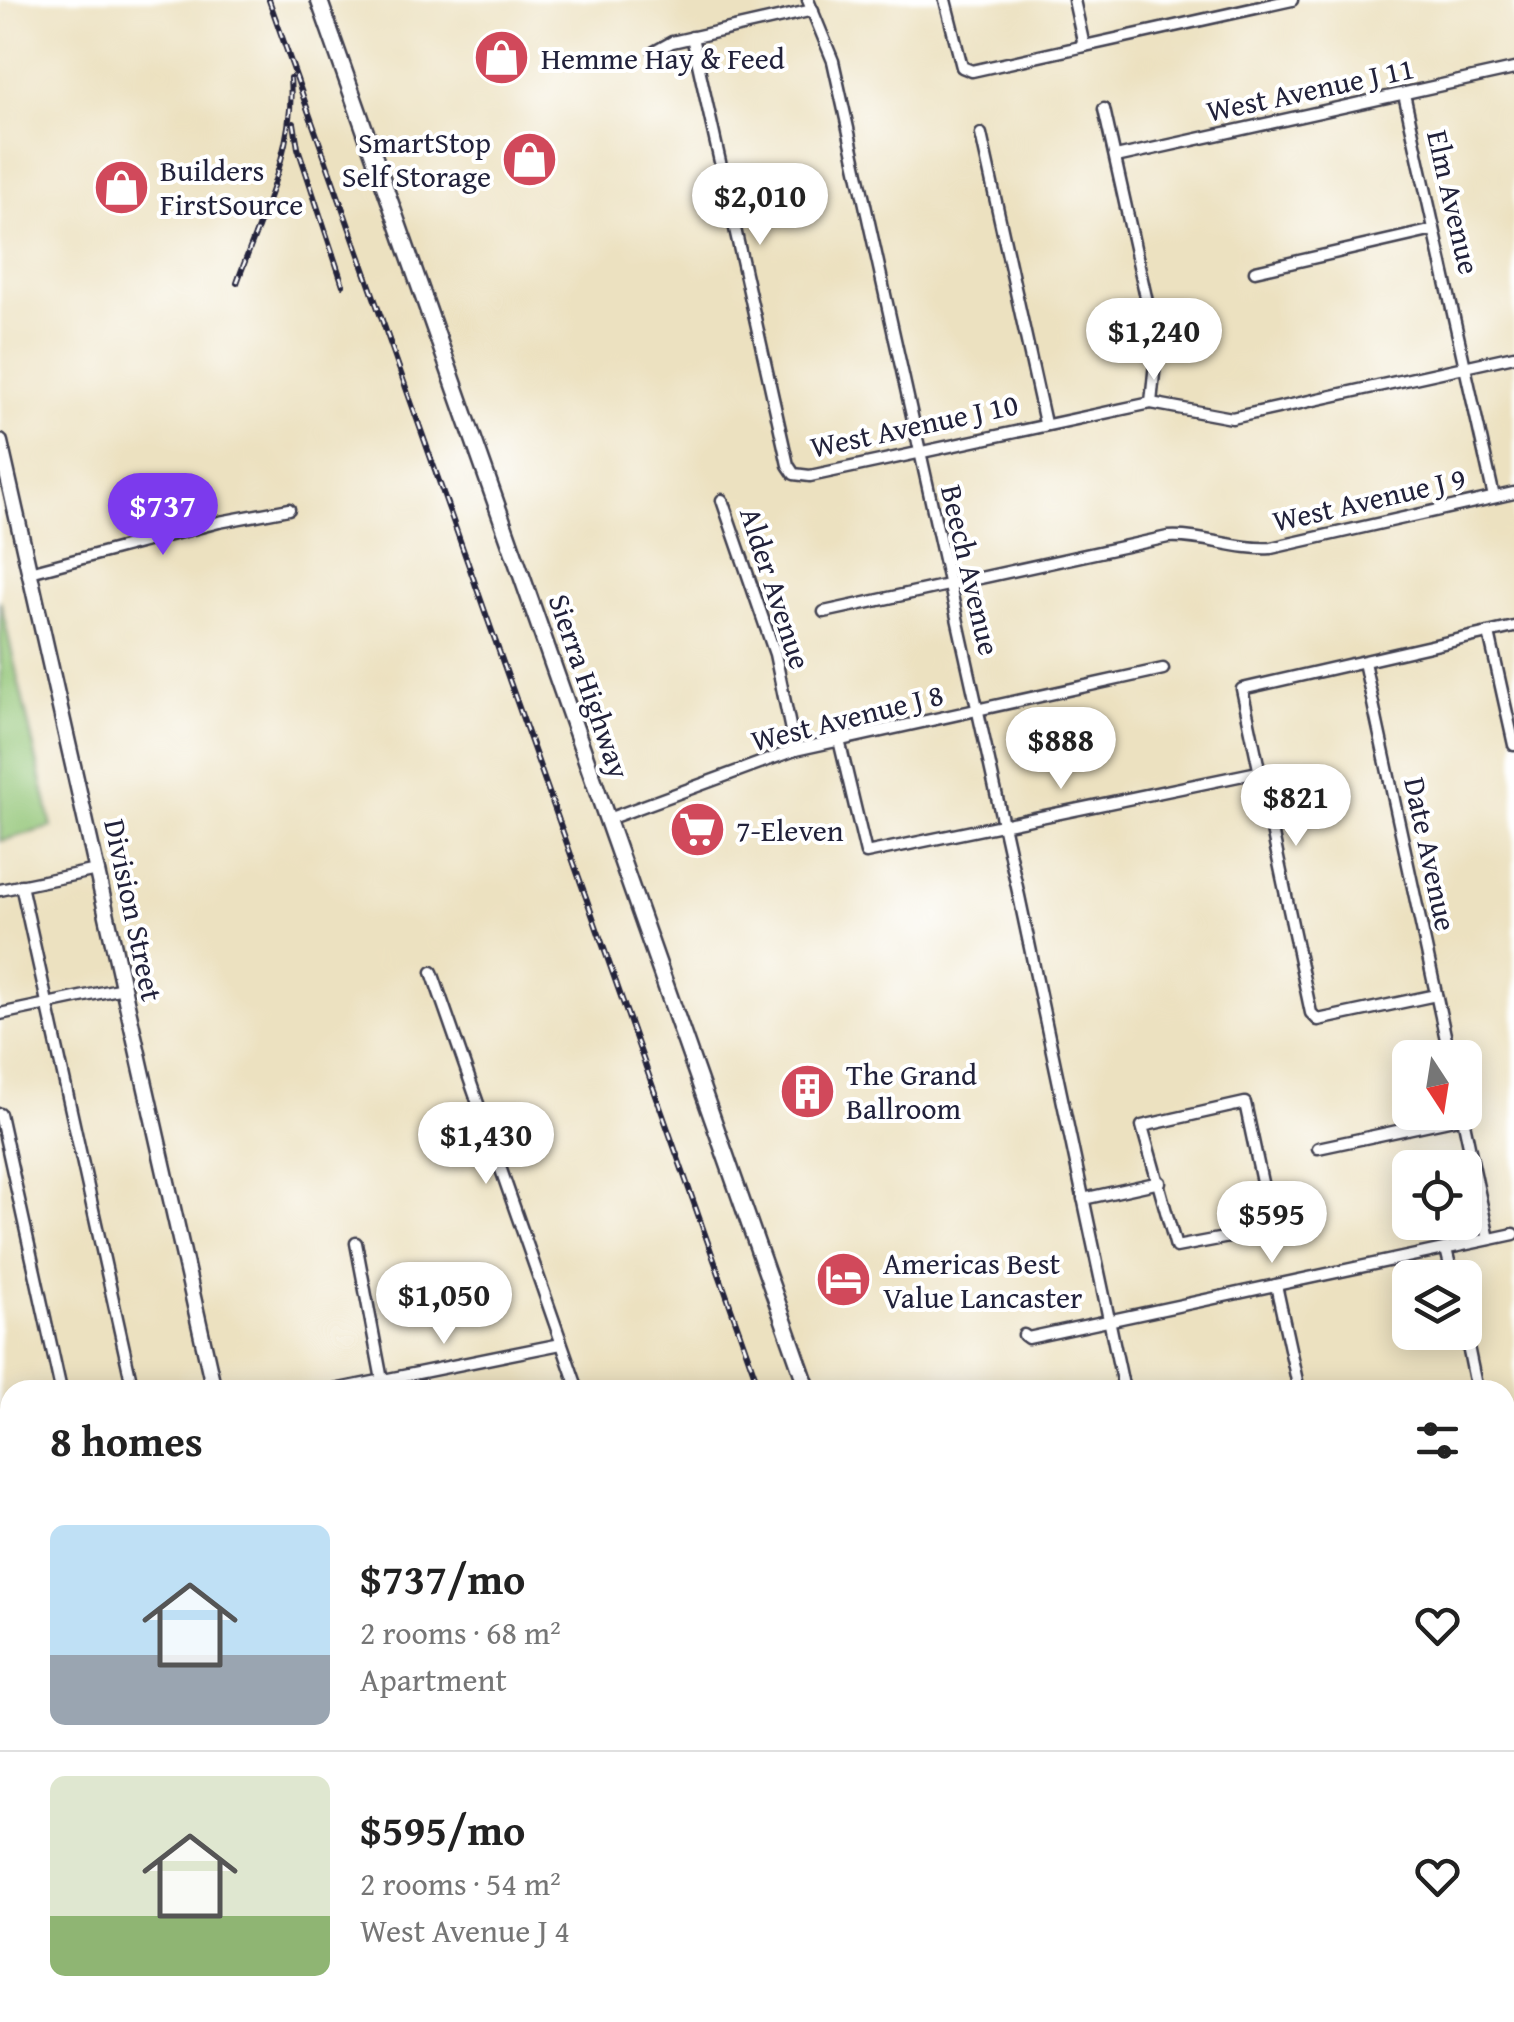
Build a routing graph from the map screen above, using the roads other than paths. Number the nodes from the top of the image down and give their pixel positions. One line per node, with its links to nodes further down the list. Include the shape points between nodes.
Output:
1 (320, 0): 38 (main road, Sierra Highway)
2 (945, 0): 7 (street, via 962,67 972,71)
3 (1074, 0): 7 (street)
4 (1292, 0): 7 (street)
5 (810, 5): 6 (street); 21 (street, Beech Avenue, via 833,61)
6 (692, 37): 8 (street); 21 (street, West Avenue J 10, via 788,465 794,474 810,476)
7 (1084, 46)
8 (654, 52)
9 (1514, 70): 10 (street, West Avenue J 11)
10 (1404, 94): 13 (street, West Avenue J 11); 14 (street, Elm Avenue)
11 (1104, 109): 13 (street)
12 (981, 134): 19 (street)
13 (1116, 158): 18 (street, via 1156,353)
14 (1434, 230): 15 (street); 17 (street, Elm Avenue)
15 (1255, 271)
16 (1514, 356): 17 (street, West Avenue J 10)
17 (1465, 366): 18 (street, West Avenue J 10, via 1232,418); 23 (street, Elm Avenue)
18 (1151, 403): 19 (street, West Avenue J 10)
19 (1045, 423): 21 (street, West Avenue J 10)
20 (0, 442): 26 (main road, Division Street)
21 (919, 451): 27 (street, Beech Avenue)
22 (1514, 493): 23 (street, West Avenue J 9)
23 (1494, 497): 27 (street, West Avenue J 9, via 1270,548 1168,536)
24 (722, 500): 36 (street, Alder Avenue, via 776,654)
25 (289, 510): 26 (street)
26 (30, 572): 40 (main road, Division Street)
27 (948, 583): 28 (street, West Avenue J 9); 33 (street, Beech Avenue)
28 (824, 612)
29 (1514, 627): 30 (street)
30 (1490, 633): 31 (street); 35 (street)
31 (1364, 662): 37 (street, via 1242,689); 45 (street, Date Avenue)
32 (1162, 669): 33 (street, West Avenue J 8)
33 (977, 710): 34 (street, West Avenue J 8); 39 (street, Beech Avenue)
34 (839, 740): 36 (street, West Avenue J 8); 39 (street, via 866,853)
35 (1514, 744)
36 (796, 750): 38 (street, West Avenue J 8)
37 (1258, 772): 39 (street); 45 (street, via 1312,1013 1318,1020)
38 (608, 820): 70 (main road, Sierra Highway)
39 (1002, 824): 54 (street, Beech Avenue)
40 (98, 870): 41 (street); 44 (main road, Division Street)
41 (21, 886): 42 (street); 46 (street)
42 (0, 890)
43 (432, 972): 63 (street)
44 (123, 988): 46 (street); 67 (main road, Division Street)
45 (1436, 995): 48 (street, Date Avenue)
46 (47, 1004): 47 (street); 66 (street)
47 (0, 1014)
48 (1446, 1040)
49 (0, 1114): 65 (street)
50 (1397, 1130): 52 (street)
51 (1465, 1130): 56 (street)
52 (1318, 1148)
53 (1160, 1182): 53 (street, via 1176,1247 1272,1229 1245,1103 1142,1126); 54 (street)
54 (1083, 1199): 61 (street, Beech Avenue)
55 (1514, 1234): 56 (street)
56 (1489, 1239): 58 (street)
57 (356, 1244): 68 (street)
58 (1446, 1248): 59 (street); 60 (street)
59 (1448, 1260)
60 (1276, 1285): 61 (street); 72 (street)
61 (1109, 1321): 62 (street); 71 (street, Beech Avenue)
62 (1024, 1334)
63 (561, 1344): 68 (street); 69 (street)
64 (1468, 1350): 73 (street)
65 (59, 1380)
66 (132, 1380)
67 (212, 1380)
68 (382, 1380)
69 (574, 1380)
70 (804, 1380)
71 (1122, 1380)
72 (1297, 1380)
73 (1475, 1380)

